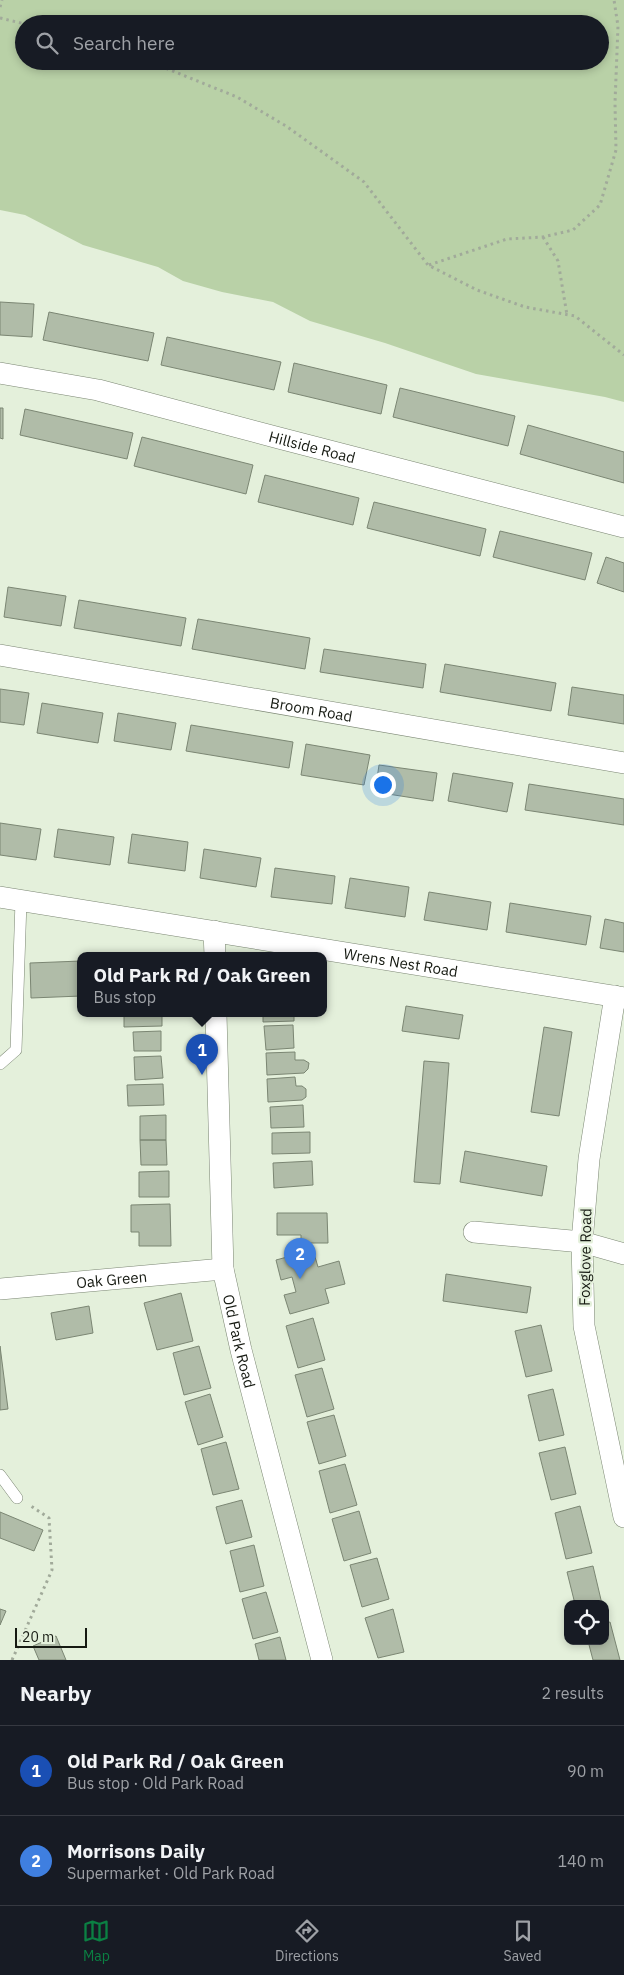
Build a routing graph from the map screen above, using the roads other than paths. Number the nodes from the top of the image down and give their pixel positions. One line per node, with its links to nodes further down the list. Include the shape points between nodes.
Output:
1 (0, 374): 2 (street, Hillside Road, via 98,390)
2 (624, 527)
3 (0, 655): 4 (street, Broom Road)
4 (624, 763)
5 (0, 897): 6 (street, Wrens Nest Road)
6 (21, 901): 7 (street, Wrens Nest Road); 11 (lane, via 16,1050)
7 (214, 931): 8 (street); 9 (street, Wrens Nest Road)
8 (215, 952)
9 (619, 997): 13 (street, Foxglove Road, via 589,1159)
10 (216, 1017): 15 (street, Old Park Road)
11 (0, 1064)
12 (474, 1232): 13 (street)
13 (582, 1242): 14 (street); 19 (street, Foxglove Road, via 584,1326)
14 (624, 1254)
15 (223, 1269): 16 (street, Oak Green); 20 (street, Old Park Road)
16 (0, 1288)
17 (0, 1475): 18 (lane)
18 (18, 1498)
19 (624, 1517)
20 (322, 1660)

